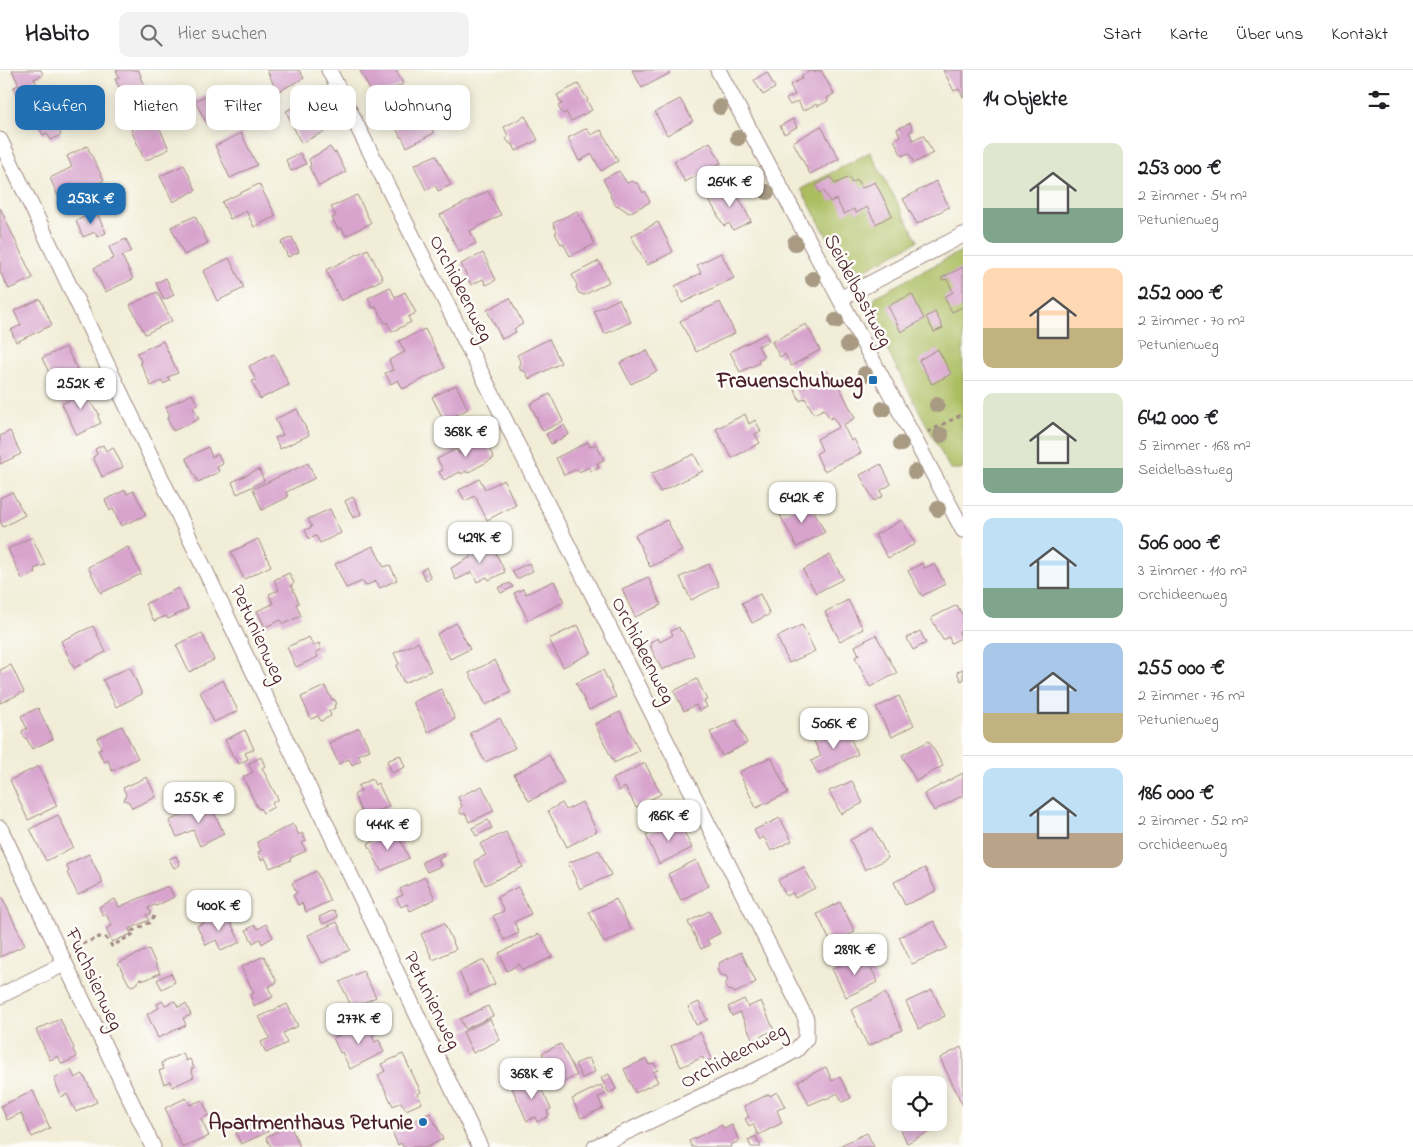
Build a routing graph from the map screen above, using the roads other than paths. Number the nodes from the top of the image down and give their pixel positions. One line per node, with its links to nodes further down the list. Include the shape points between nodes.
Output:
1 (329, 70): 12 (street, Orchideenweg, via 806,1019 806,1039 796,1050)
2 (718, 70): 5 (street, Seidelbastweg)
3 (0, 140): 11 (street, Petunienweg)
4 (963, 235): 5 (street)
5 (840, 299): 6 (street, Seidelbastweg)
6 (963, 530)
7 (0, 828): 8 (street, Fuchsienweg)
8 (64, 964): 9 (street); 10 (street, Fuchsienweg)
9 (0, 996)
10 (153, 1147)
11 (480, 1147)
12 (596, 1147)

